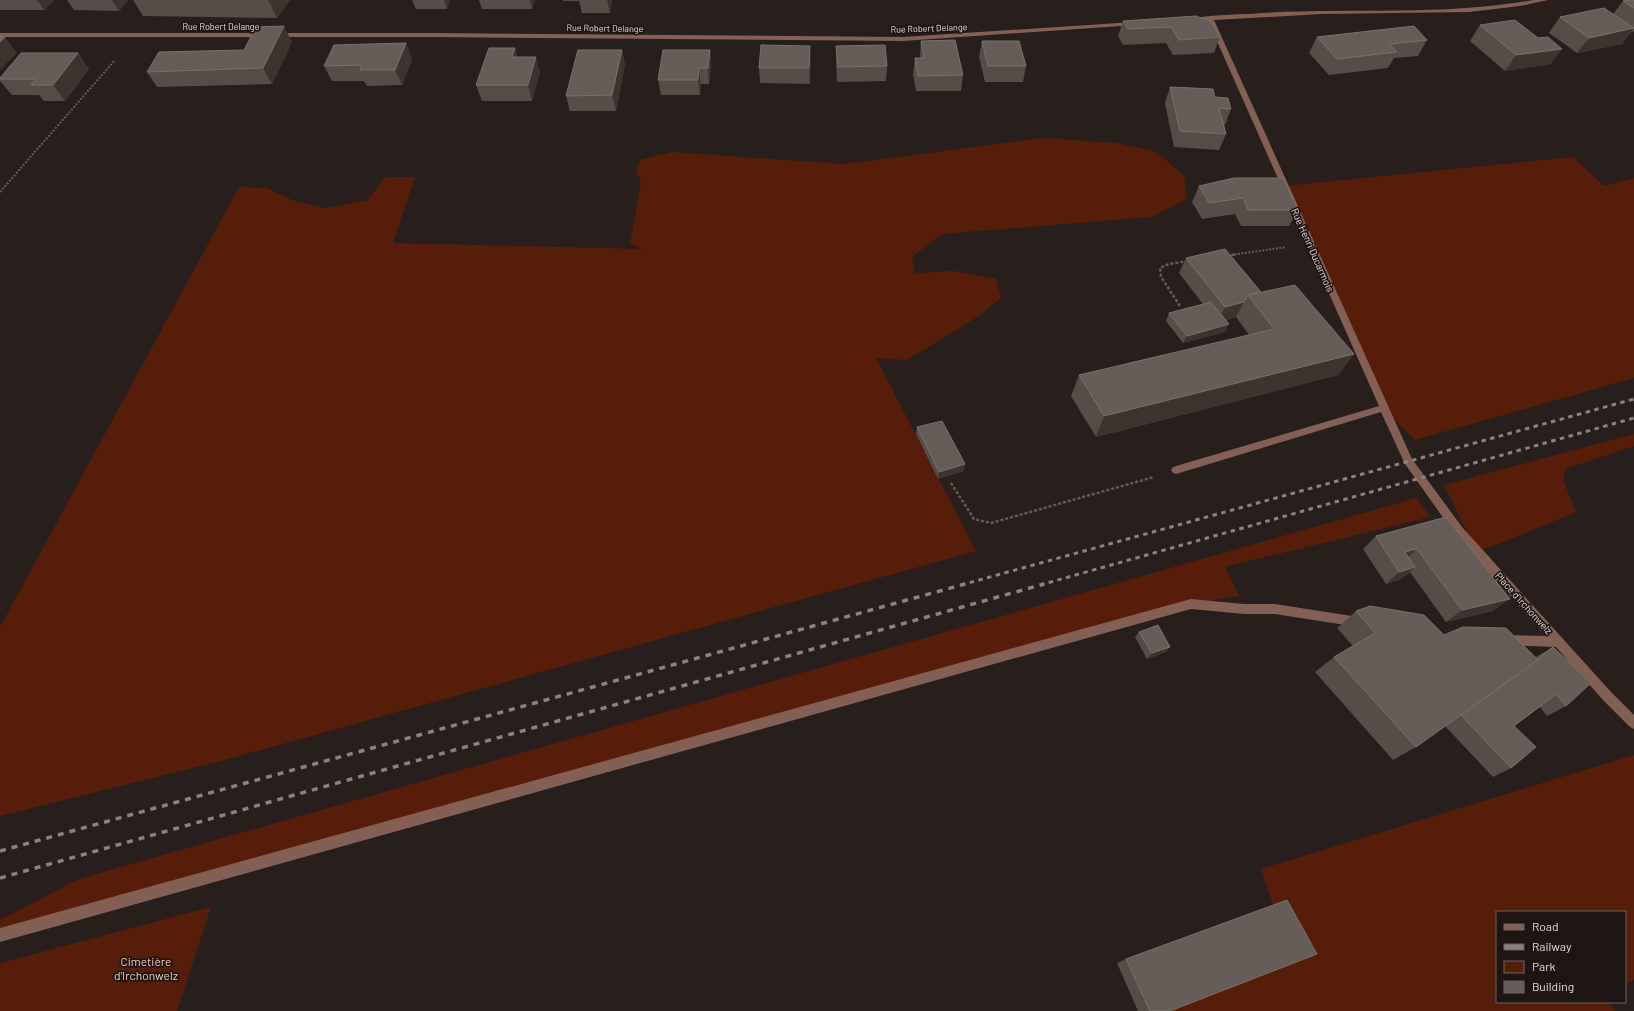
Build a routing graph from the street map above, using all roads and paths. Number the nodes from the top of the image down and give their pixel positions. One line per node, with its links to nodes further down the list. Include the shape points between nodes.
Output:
1 (1545, 0): 2 (street, via 1517,6 1463,10 1280,13)
2 (1210, 18): 3 (street); 8 (street, Rue Henri Ducarmois)
3 (1188, 20)
4 (1143, 23): 5 (street, Rue Robert Delange, via 903,39)
5 (137, 35): 6 (street, Rue Robert Delange); 7 (path)
6 (0, 36)
7 (0, 192)
8 (1310, 244): 9 (path); 12 (street, Rue Henri Ducarmois)
9 (1224, 256)
10 (1193, 260): 11 (path, via 1160,268 1161,277)
11 (1180, 306)
12 (1383, 408): 13 (street); 14 (street, Rue Henri Ducarmois, via 1408,461)
13 (1176, 470): 15 (path, via 991,523 974,519)
14 (1420, 478): 18 (street, Place d'Irchonwelz, via 1458,530)
15 (951, 483)
16 (1366, 624): 20 (street, via 1275,609 1191,604)
17 (1491, 640): 18 (street)
18 (1560, 642): 19 (street, Place d'Irchonwelz)
19 (1634, 723)
20 (0, 935)

